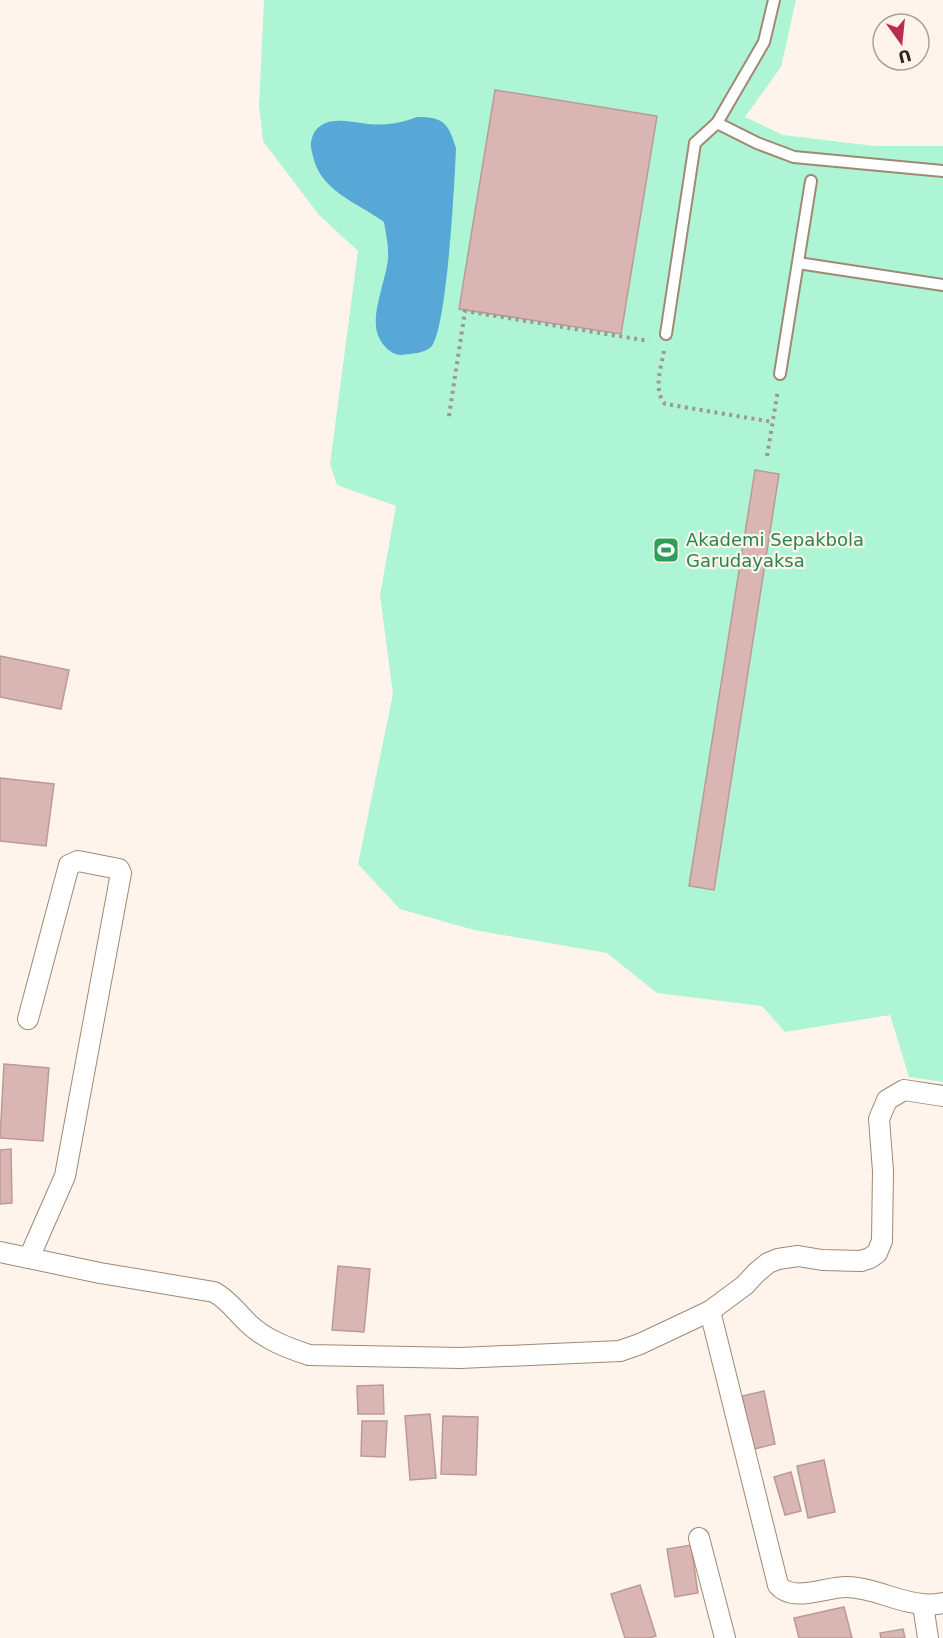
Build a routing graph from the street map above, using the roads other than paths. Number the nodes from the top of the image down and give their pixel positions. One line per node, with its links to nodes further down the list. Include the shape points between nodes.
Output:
1 (774, 0): 2 (lane, via 764,42)
2 (717, 123): 3 (lane, via 794,157); 7 (lane, via 695,143)
3 (943, 171)
4 (811, 181): 5 (lane)
5 (798, 263): 6 (lane); 8 (lane)
6 (943, 285)
7 (666, 338)
8 (780, 374)
9 (28, 1019): 12 (street, via 69,865 78,861 119,869 65,1176)
10 (943, 1096): 13 (street, via 904,1090 887,1100 883,1108 879,1119 882,1241 877,1253 861,1261 798,1256 778,1259)
11 (0, 1252): 12 (street)
12 (28, 1258): 13 (street, via 214,1292 266,1336 309,1355 460,1358 620,1351)
13 (710, 1311): 16 (street, via 778,1585 791,1593 858,1588)
14 (699, 1538): 17 (street)
15 (943, 1603): 16 (street)
16 (923, 1605): 18 (street)
17 (725, 1638)
18 (928, 1638)

